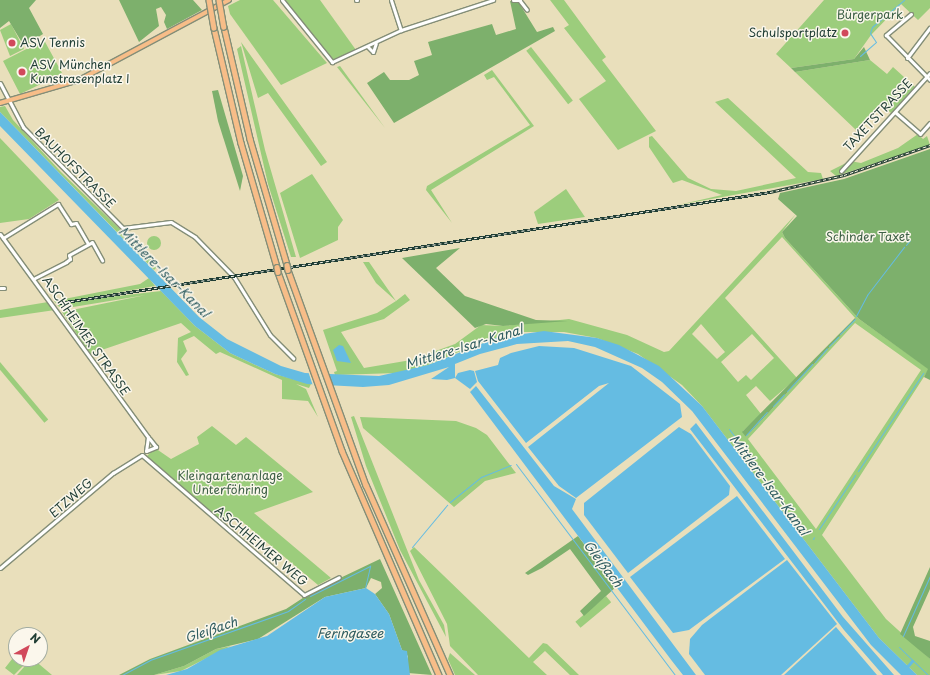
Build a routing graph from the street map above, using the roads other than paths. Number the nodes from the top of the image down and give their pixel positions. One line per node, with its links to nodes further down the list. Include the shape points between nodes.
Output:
1 (209, 0): 38 (highway, bridge, via 240,144 310,364 393,576)
2 (219, 0): 39 (highway, bridge, via 250,138 288,268 321,366 405,578)
3 (229, 0): 21 (main road, via 78,80)
4 (283, 0): 15 (street, via 331,62)
5 (391, 0): 13 (street)
6 (493, 0): 9 (street)
7 (512, 0): 8 (street)
8 (520, 0): 10 (street)
9 (489, 1): 13 (street)
10 (527, 10)
11 (911, 14): 16 (street, via 886,35)
12 (930, 28): 16 (street)
13 (401, 30): 14 (street)
14 (376, 43): 15 (street); 15 (street, via 373,52)
15 (368, 47)
16 (907, 58): 18 (street)
17 (930, 73): 18 (street, TAXETSTRASSE)
18 (926, 76): 19 (street); 23 (street, TAXETSTRASSE)
19 (930, 80)
20 (0, 83): 21 (street)
21 (10, 101): 22 (main road); 31 (street, BAUHOFSTRASSE, via 23,127 123,228 171,222 195,237 234,277 270,335)
22 (0, 104)
23 (894, 112): 24 (street, via 920,134); 25 (street, TAXETSTRASSE)
24 (930, 123)
25 (841, 171)
26 (0, 234): 27 (street, ASCHHEIMER STRASSE)
27 (4, 238): 28 (street, via 58,204 71,224 76,223); 30 (street, ASCHHEIMER STRASSE)
28 (88, 244): 29 (street, via 92,242); 30 (street, via 69,255 70,259 66,262)
29 (102, 260)
30 (35, 278): 32 (street, ASCHHEIMER STRASSE)
31 (293, 358)
32 (148, 437): 33 (street, ASCHHEIMER STRASSE); 34 (street)
33 (156, 447): 34 (street, ETZWEG)
34 (146, 451): 35 (street, ETZWEG)
35 (142, 455): 36 (street, ETZWEG, via 113,473); 37 (street, ASCHHEIMER WEG, via 304,595)
36 (0, 568)
37 (339, 578)
38 (439, 675)
39 (450, 675)

